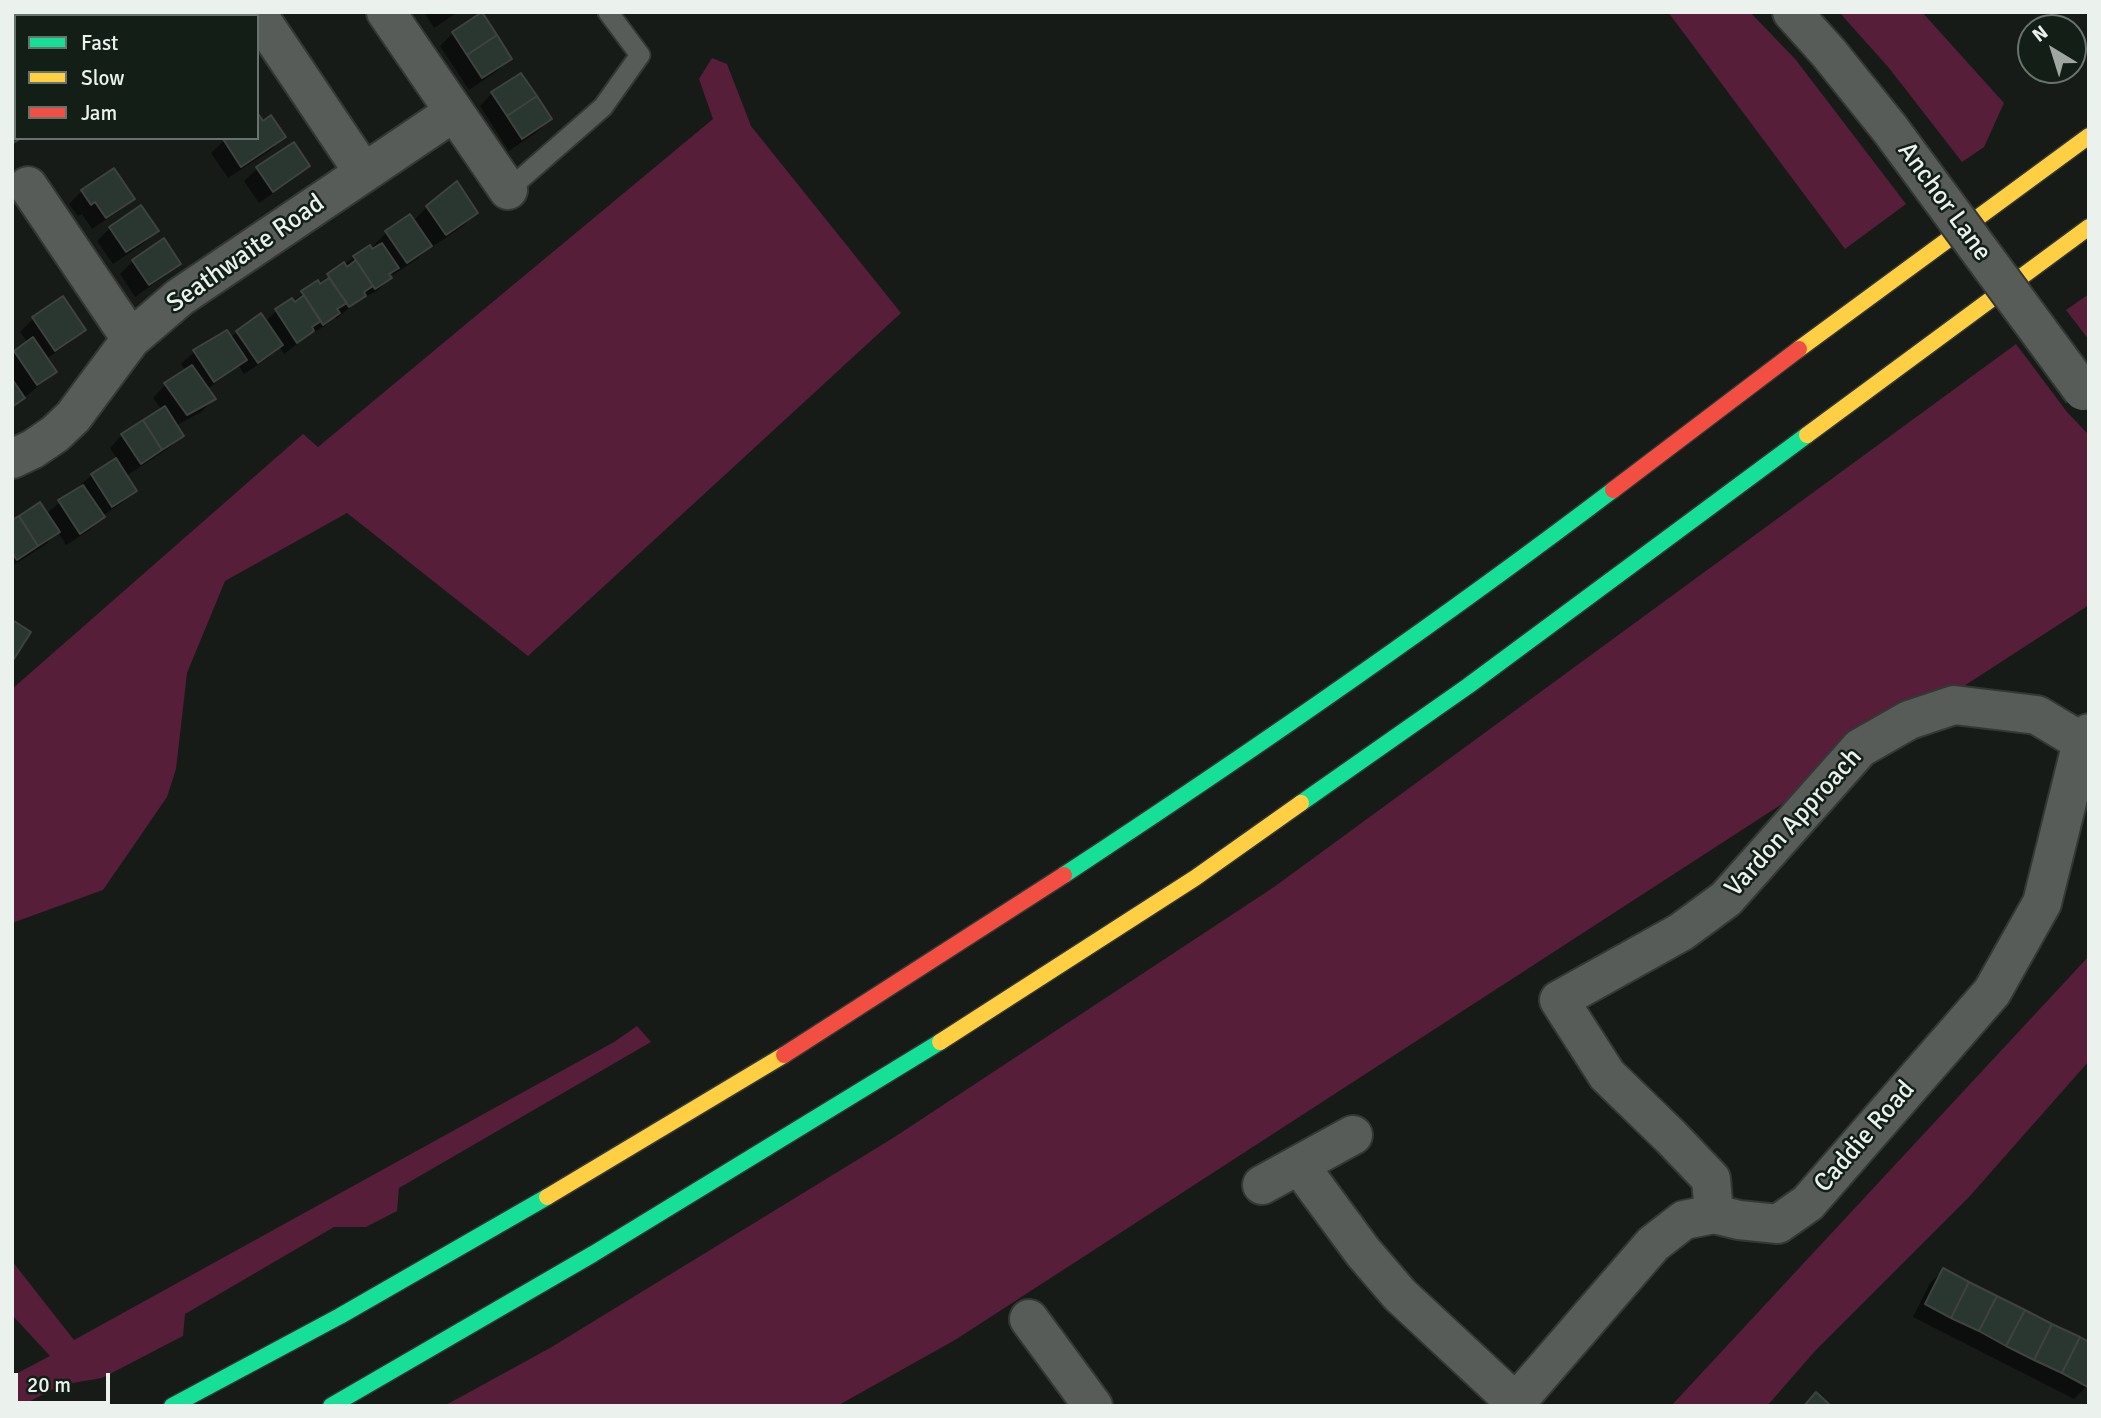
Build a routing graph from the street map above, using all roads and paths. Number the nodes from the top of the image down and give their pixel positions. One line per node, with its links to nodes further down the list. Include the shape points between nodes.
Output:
1 (386, 12): 5 (street)
2 (608, 12): 9 (lane, via 640,55 603,107)
3 (1792, 12): 12 (street, Anchor Lane, bridge, via 1890,129)
4 (259, 15): 7 (street, via 315,75)
5 (454, 112): 7 (street, Seathwaite Road); 9 (street)
6 (2089, 136): 21 (highway, via 1472,596 1016,908 557,1192)
7 (364, 173): 11 (street, Seathwaite Road, via 180,297)
8 (31, 185): 11 (street)
9 (508, 190)
10 (2089, 227): 22 (highway, via 1468,686 1195,878 818,1118)
11 (131, 339): 13 (street, Seathwaite Road, via 73,418 44,442)
12 (2086, 394)
13 (12, 459)
14 (2085, 737): 18 (street, Caddie Road, via 2042,903 1992,992 1808,1203 1778,1224); 18 (street, Vardon Approach, via 2037,715 1954,705 1909,720 1860,748 1726,899 1681,932 1559,1000 1607,1075 1711,1180)
15 (1353, 1135): 16 (street)
16 (1300, 1165): 17 (street); 20 (street, via 1400,1295)
17 (1262, 1185)
18 (1714, 1213): 20 (street, Caddie Road, via 1684,1220 1653,1244)
19 (1029, 1319): 23 (street)
20 (1515, 1404)
21 (172, 1406)
22 (331, 1406)
23 (1093, 1406)

